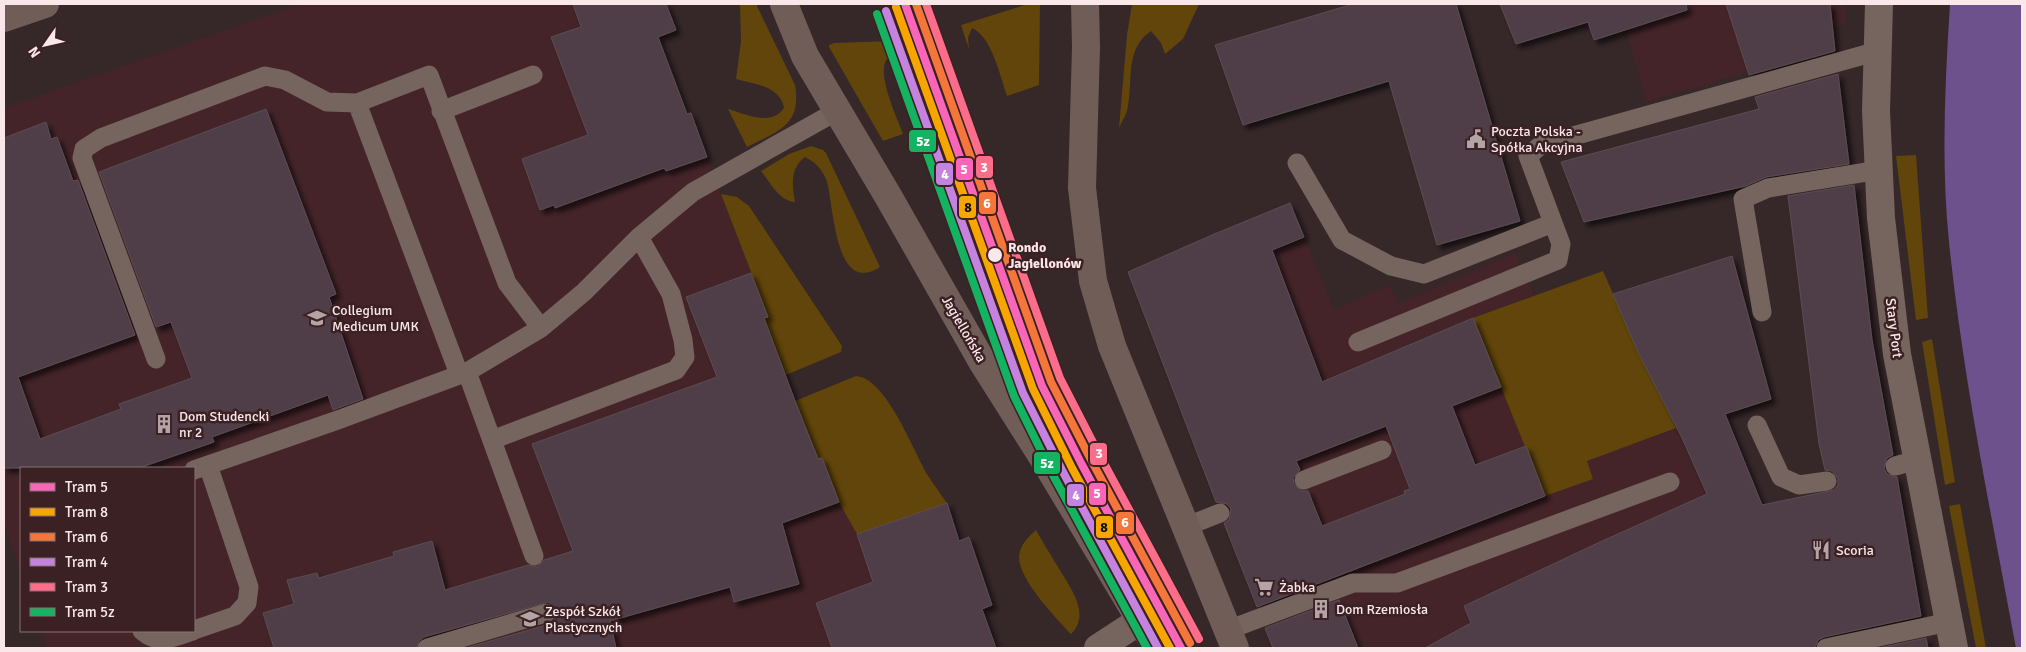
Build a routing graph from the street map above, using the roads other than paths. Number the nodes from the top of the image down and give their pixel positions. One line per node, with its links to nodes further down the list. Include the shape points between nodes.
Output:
1 (45, 4): 5 (street)
2 (784, 4): 10 (street, Jagiellońska, via 805,56)
3 (1085, 4): 28 (street, via 1082,188 1094,281 1112,346)
4 (1879, 4): 6 (street, Stary Port)
5 (4, 18)
6 (1878, 51): 12 (street, Stary Port, via 1876,111); 13 (lane, via 1541,145 1528,156)
7 (534, 75): 9 (lane)
8 (357, 103): 9 (lane, via 429,75); 18 (lane, via 327,102 285,80 265,76 101,138 84,149 82,158); 19 (lane)
9 (441, 111): 16 (lane, via 507,283)
10 (837, 111): 14 (lane, via 693,192); 31 (street, Jagiellońska, via 984,363)
11 (1297, 163): 13 (lane, via 1342,240 1390,266 1424,274)
12 (1879, 170): 15 (lane, via 1768,188 1743,199); 32 (street, Stary Port, via 1906,463)
13 (1553, 223): 17 (lane, via 1561,244 1558,260)
14 (639, 237): 16 (lane, via 584,292); 21 (lane, via 671,294 684,340 685,357 676,370)
15 (1762, 312)
16 (541, 328): 19 (lane)
17 (1358, 342)
18 (156, 359)
19 (463, 373): 21 (lane); 23 (lane)
20 (1756, 425): 25 (lane, via 1781,478 1799,485)
21 (492, 440): 29 (lane)
22 (1382, 450): 24 (lane)
23 (201, 468): 33 (lane, via 249,586 247,603 235,616)
24 (1304, 480)
25 (1827, 480)
26 (1670, 482): 36 (lane, via 1397,583 1353,583)
27 (1220, 513): 28 (lane)
28 (1185, 527): 36 (street)
29 (534, 556)
30 (546, 613): 37 (lane)
31 (1141, 620): 38 (street); 39 (street, Jagiellońska)
32 (1949, 622): 40 (lane); 41 (street, Stary Port)
33 (195, 630)
34 (143, 632): 35 (lane, via 151,638 168,639)
35 (190, 632)
36 (1231, 639)
37 (427, 648)
38 (1098, 648)
39 (1157, 648)
40 (1826, 648)
41 (1954, 648)

